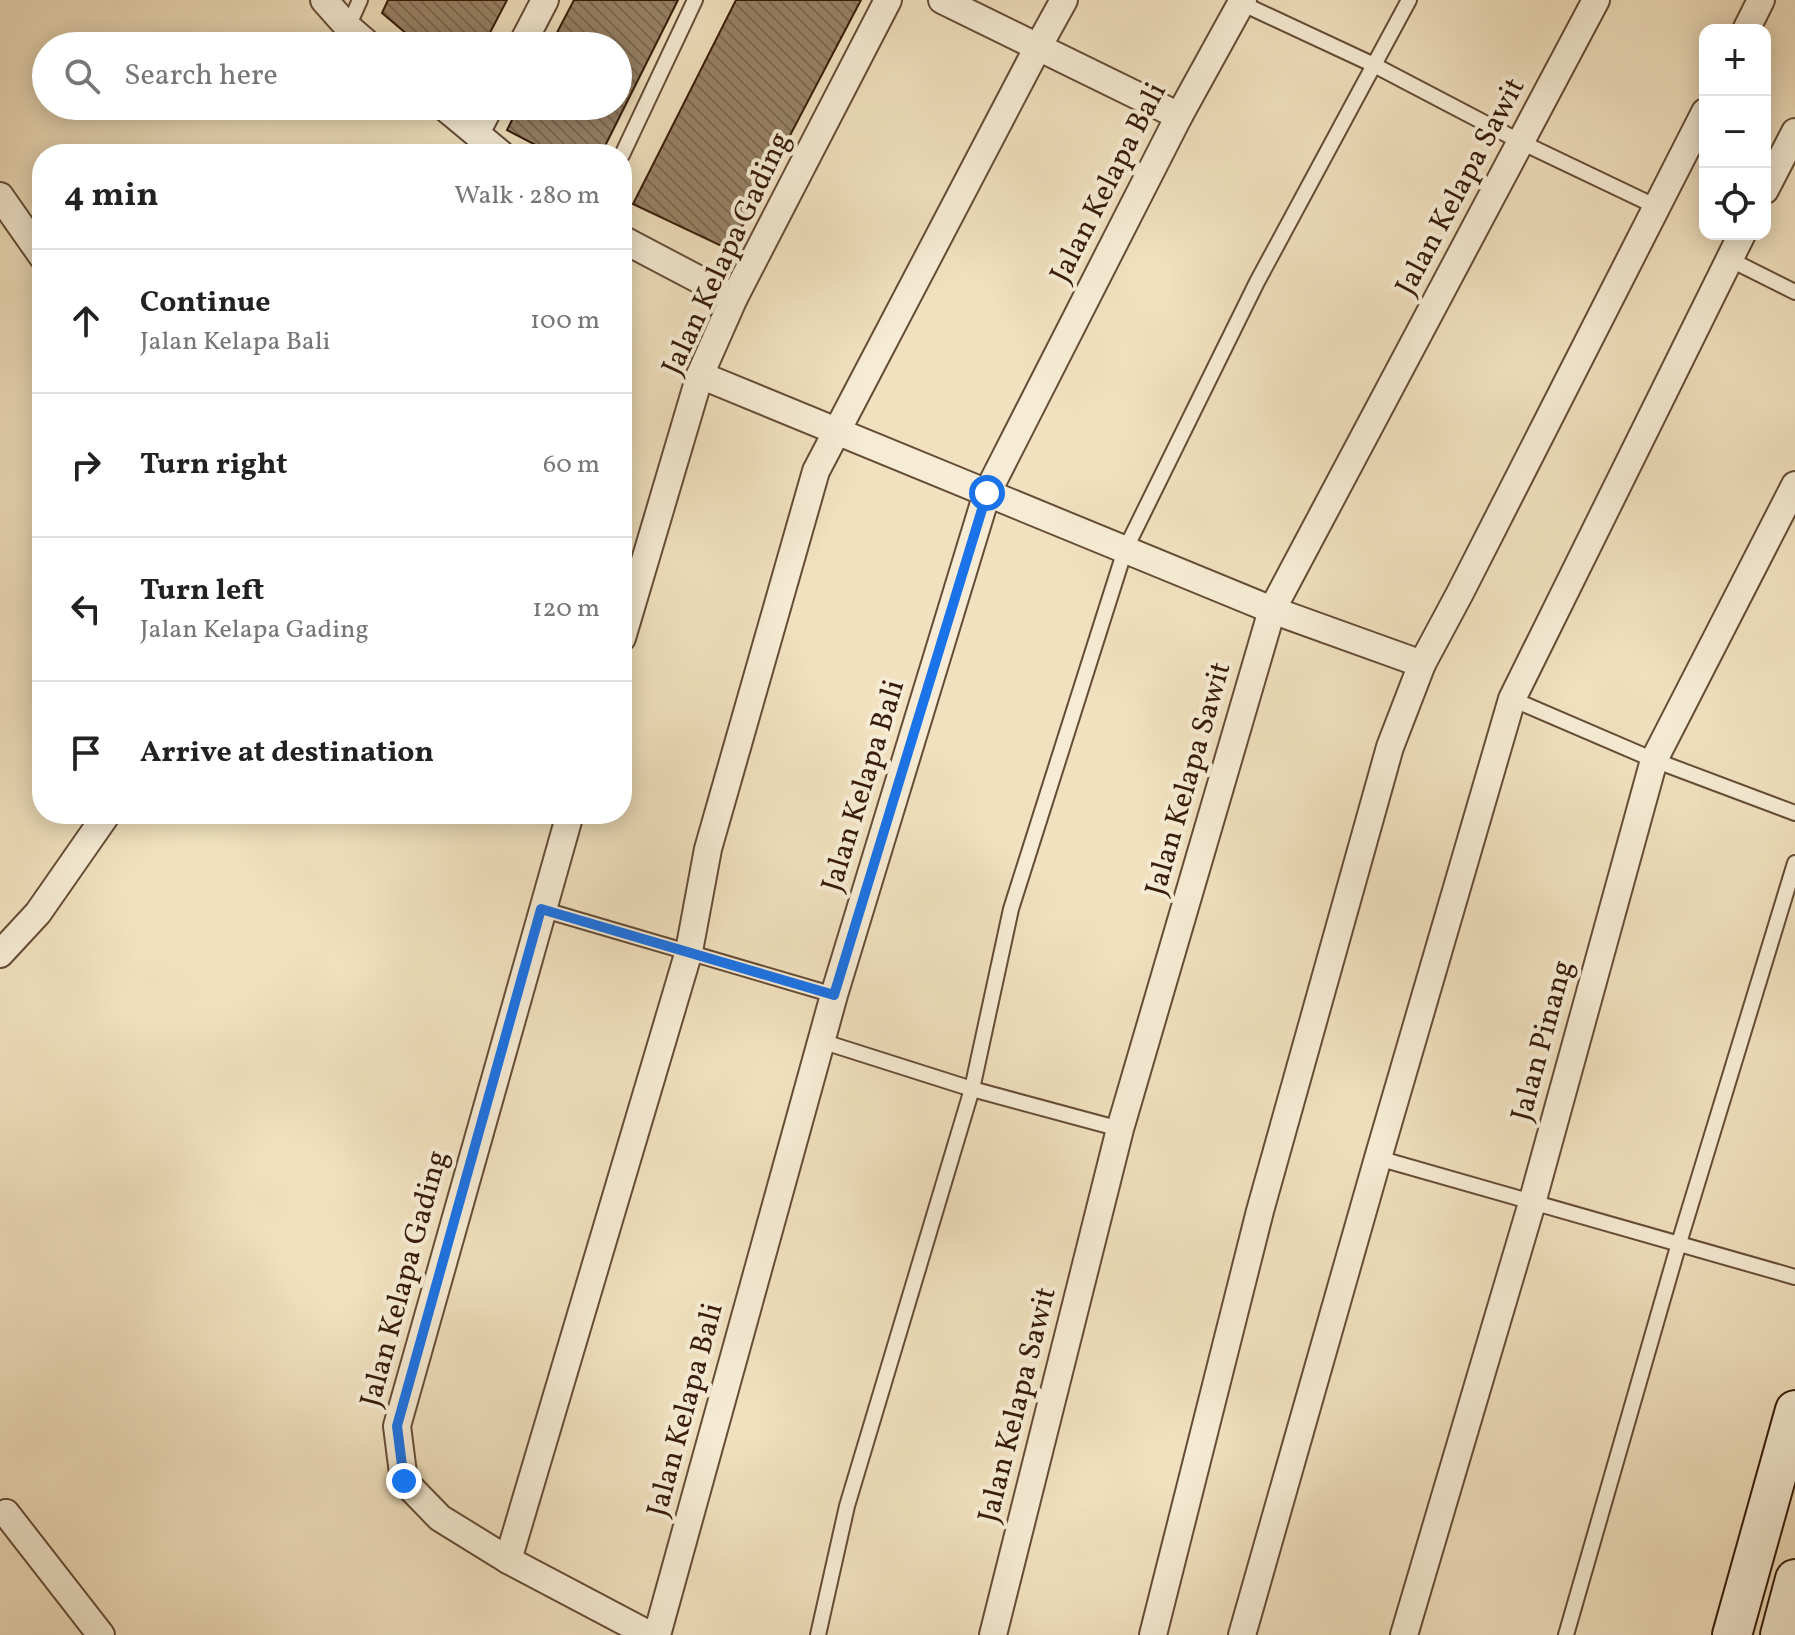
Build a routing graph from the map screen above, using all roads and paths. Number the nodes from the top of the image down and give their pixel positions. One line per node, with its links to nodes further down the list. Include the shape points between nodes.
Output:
1 (324, 0): 13 (street)
2 (360, 0): 13 (lane)
3 (545, 0): 15 (street)
4 (695, 0): 26 (lane)
5 (888, 0): 35 (street, Jalan Kelapa Gading)
6 (942, 0): 16 (street)
7 (1064, 0): 16 (street)
8 (1409, 0): 17 (lane)
9 (1596, 0): 24 (street, Jalan Kelapa Sawit)
10 (1761, 0): 12 (street)
11 (1242, 2): 17 (lane); 18 (street, Jalan Kelapa Bali)
12 (1749, 24)
13 (348, 27): 14 (street)
14 (354, 32)
15 (528, 32)
16 (1038, 47): 18 (street); 37 (street)
17 (1374, 65): 24 (lane); 40 (lane, via 1257,282)
18 (1179, 116): 39 (street, Jalan Kelapa Bali)
19 (460, 120): 23 (street)
20 (483, 120): 23 (street)
21 (1699, 124): 29 (street)
22 (1795, 132): 27 (street)
23 (476, 133): 25 (street)
24 (1521, 142): 29 (lane); 42 (street, Jalan Kelapa Sawit)
25 (489, 144)
26 (627, 144)
27 (1771, 178)
28 (0, 196): 31 (street)
29 (1657, 207): 43 (street)
30 (1739, 240): 33 (street)
31 (32, 242)
32 (632, 244): 35 (street)
33 (1729, 259): 34 (lane); 44 (street)
34 (1795, 292)
35 (734, 298): 36 (street, Jalan Kelapa Gading)
36 (700, 375): 37 (street); 41 (street, Jalan Kelapa Gading)
37 (836, 432): 39 (street); 51 (street, via 816,471 712,834)
38 (1795, 485): 45 (street, Jalan Pinang)
39 (987, 493): 40 (street); 53 (street, Jalan Kelapa Bali)
40 (1125, 550): 42 (street); 55 (lane, via 1011,909)
41 (632, 604)
42 (1272, 610): 43 (street); 56 (street, Jalan Kelapa Sawit)
43 (1422, 664): 70 (street, via 1390,747 1260,1211)
44 (1512, 699): 45 (lane); 57 (street)
45 (1654, 760): 46 (lane); 58 (street, Jalan Pinang)
46 (1795, 813)
47 (100, 824): 52 (street, via 38,913)
48 (567, 824): 50 (street, Jalan Kelapa Gading)
49 (1795, 863): 59 (lane)
50 (541, 909): 51 (lane); 63 (street, Jalan Kelapa Gading, via 397,1426 404,1481 440,1518)
51 (689, 951): 53 (lane); 63 (street)
52 (0, 954)
53 (834, 995): 54 (street, Jalan Kelapa Bali)
54 (821, 1041): 55 (lane); 67 (street, Jalan Kelapa Bali)
55 (972, 1089): 56 (lane); 68 (lane, via 847,1506)
56 (1120, 1129): 69 (street, Jalan Kelapa Sawit)
57 (1378, 1158): 58 (lane); 71 (street)
58 (1532, 1203): 59 (lane); 72 (street, Jalan Pinang)
59 (1679, 1243): 60 (lane); 73 (lane)
60 (1795, 1277)
61 (1795, 1410): 74 (street)
62 (6, 1513): 65 (street)
63 (508, 1560): 66 (street, Jalan Kelapa Gading)
64 (1795, 1579): 75 (street)
65 (101, 1635)
66 (650, 1635)
67 (657, 1635)
68 (818, 1635)
69 (993, 1635)
70 (1153, 1635)
71 (1242, 1635)
72 (1404, 1635)
73 (1566, 1635)
74 (1732, 1635)
75 (1780, 1635)

